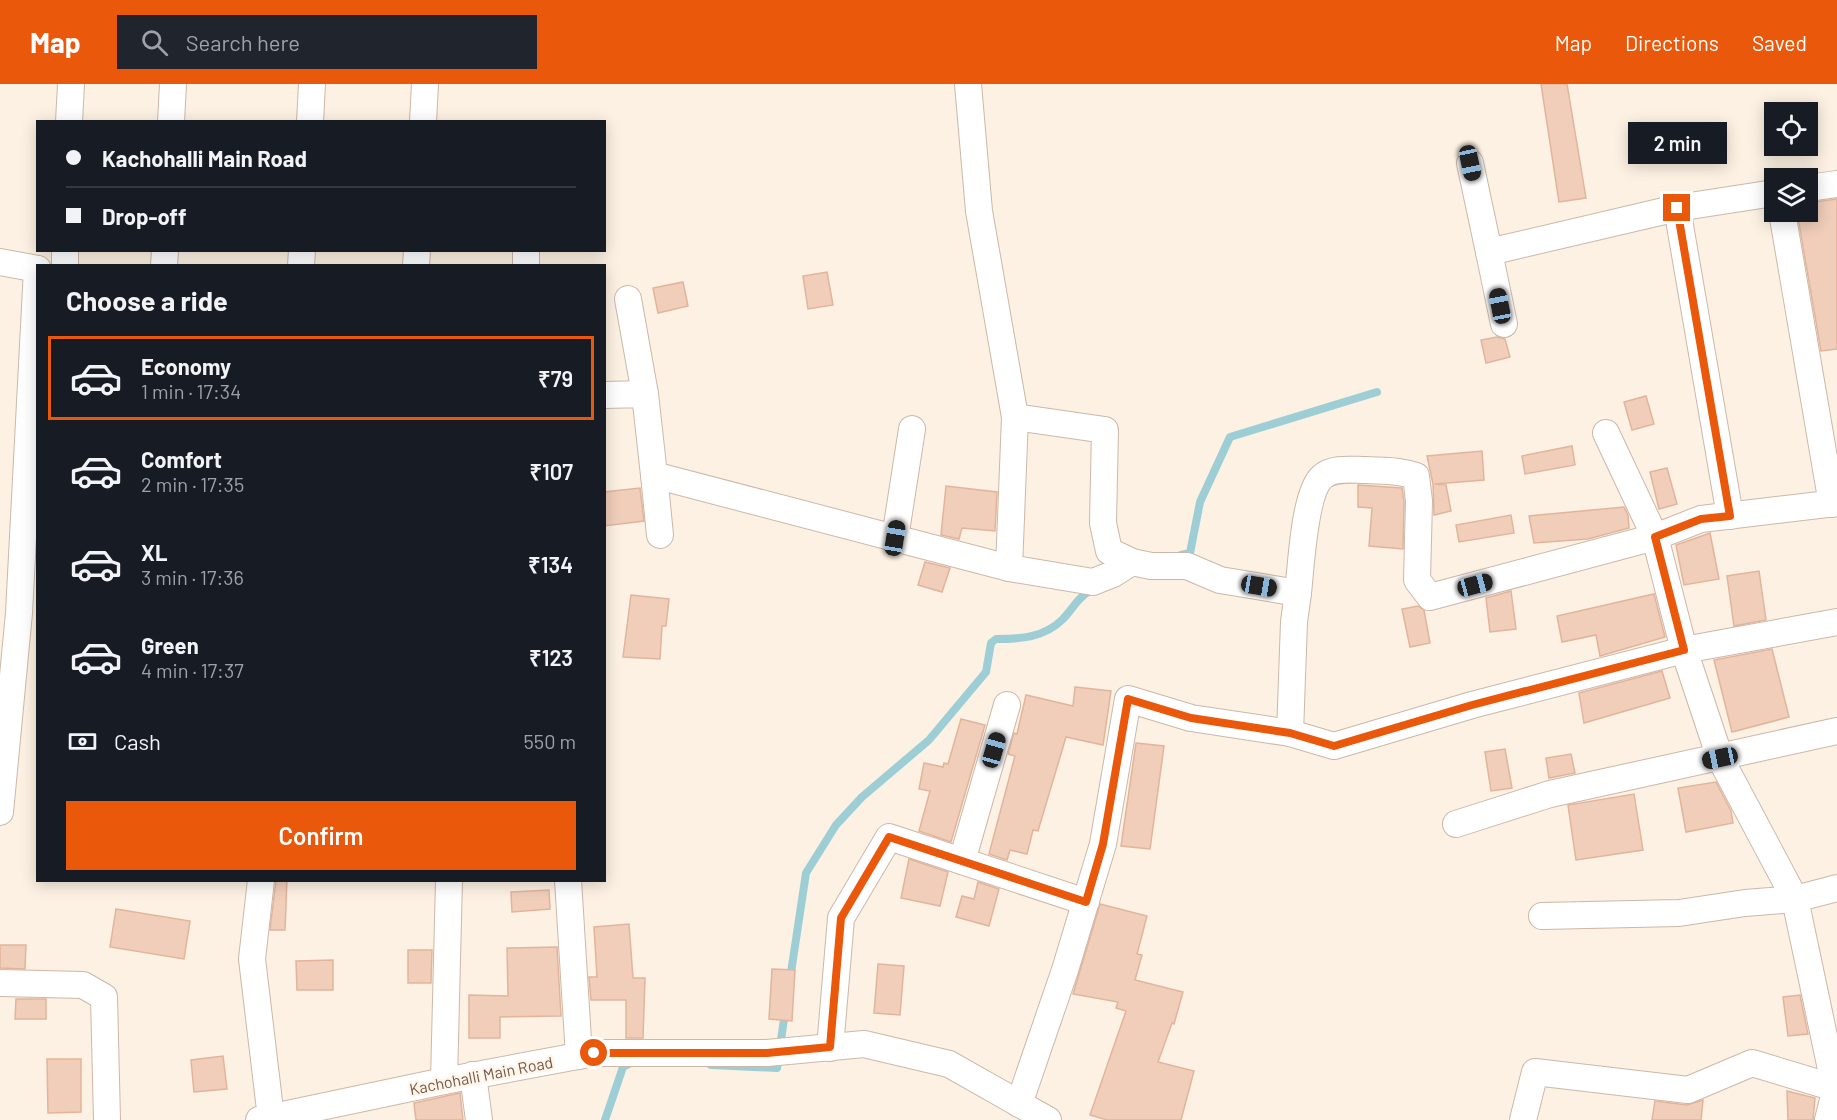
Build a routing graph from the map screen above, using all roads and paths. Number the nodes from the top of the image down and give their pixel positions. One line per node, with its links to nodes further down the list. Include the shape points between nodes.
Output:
1 (71, 84): 6 (street)
2 (173, 84): 7 (street)
3 (312, 84): 8 (street)
4 (425, 84): 9 (street)
5 (968, 84): 24 (street, via 979,211)
6 (69, 120)
7 (171, 120)
8 (310, 120)
9 (423, 120)
10 (1470, 163): 16 (street)
11 (1837, 184): 12 (street)
12 (1818, 187)
13 (1764, 195): 14 (street)
14 (1677, 208): 16 (street); 29 (street)
15 (1784, 222): 28 (street)
16 (1489, 252): 21 (street)
17 (0, 262): 18 (street)
18 (36, 269)
19 (36, 289): 39 (street, via 20,613)
20 (628, 299): 22 (street)
21 (1504, 324)
22 (645, 393): 23 (street); 27 (street)
23 (606, 395)
24 (1015, 417): 33 (street, via 1105,430 1103,523 1109,551); 34 (street)
25 (912, 429): 32 (street)
26 (1606, 433): 31 (street)
27 (654, 475): 30 (street); 32 (street)
28 (1834, 503): 29 (street)
29 (1730, 516): 31 (street, via 1701,519)
30 (660, 535)
31 (1655, 537): 35 (street, via 1430,597 1417,580 1416,476 1341,470 1322,476 1312,491); 37 (street)
32 (895, 538): 34 (street)
33 (1131, 562): 34 (street, via 1093,582); 35 (street, via 1187,566 1220,580)
34 (1009, 568)
35 (1298, 593): 41 (street)
36 (1837, 622): 37 (street)
37 (1684, 650): 41 (street, via 1472,705 1334,746); 42 (street)
38 (1007, 705): 45 (street)
39 (4, 725): 43 (street)
40 (1837, 731): 42 (street)
41 (1290, 733): 51 (street, via 1191,718 1128,699 1103,844)
42 (1720, 758): 44 (street, via 1550,794); 50 (street)
43 (0, 812)
44 (1456, 824)
45 (962, 861): 51 (street); 54 (street, via 889,837 841,918)
46 (261, 882): 61 (street, via 252,959)
47 (449, 882): 57 (street)
48 (568, 882): 55 (street)
49 (1837, 888): 50 (street)
50 (1795, 899): 52 (street, via 1679,914); 58 (street)
51 (1086, 902): 59 (street)
52 (1542, 916)
53 (0, 983): 62 (street, via 83,985 104,997)
54 (830, 1047): 55 (street, Kachohalli Main Road, via 767,1053); 59 (street, Kachohalli Main Road, via 864,1044 949,1064)
55 (579, 1056): 56 (street, Kachohalli Main Road)
56 (473, 1076): 57 (street, Kachohalli Main Road); 63 (street)
57 (444, 1081): 60 (street, Kachohalli Main Road)
58 (1836, 1086): 65 (street, via 1752,1063 1688,1090 1535,1072); 66 (street)
59 (1020, 1104): 64 (street, Kachohalli Main Road)
60 (338, 1112): 61 (street, Kachohalli Main Road)
61 (265, 1119)
62 (107, 1120)
63 (478, 1120)
64 (1048, 1120)
65 (1523, 1120)
66 (1828, 1120)

